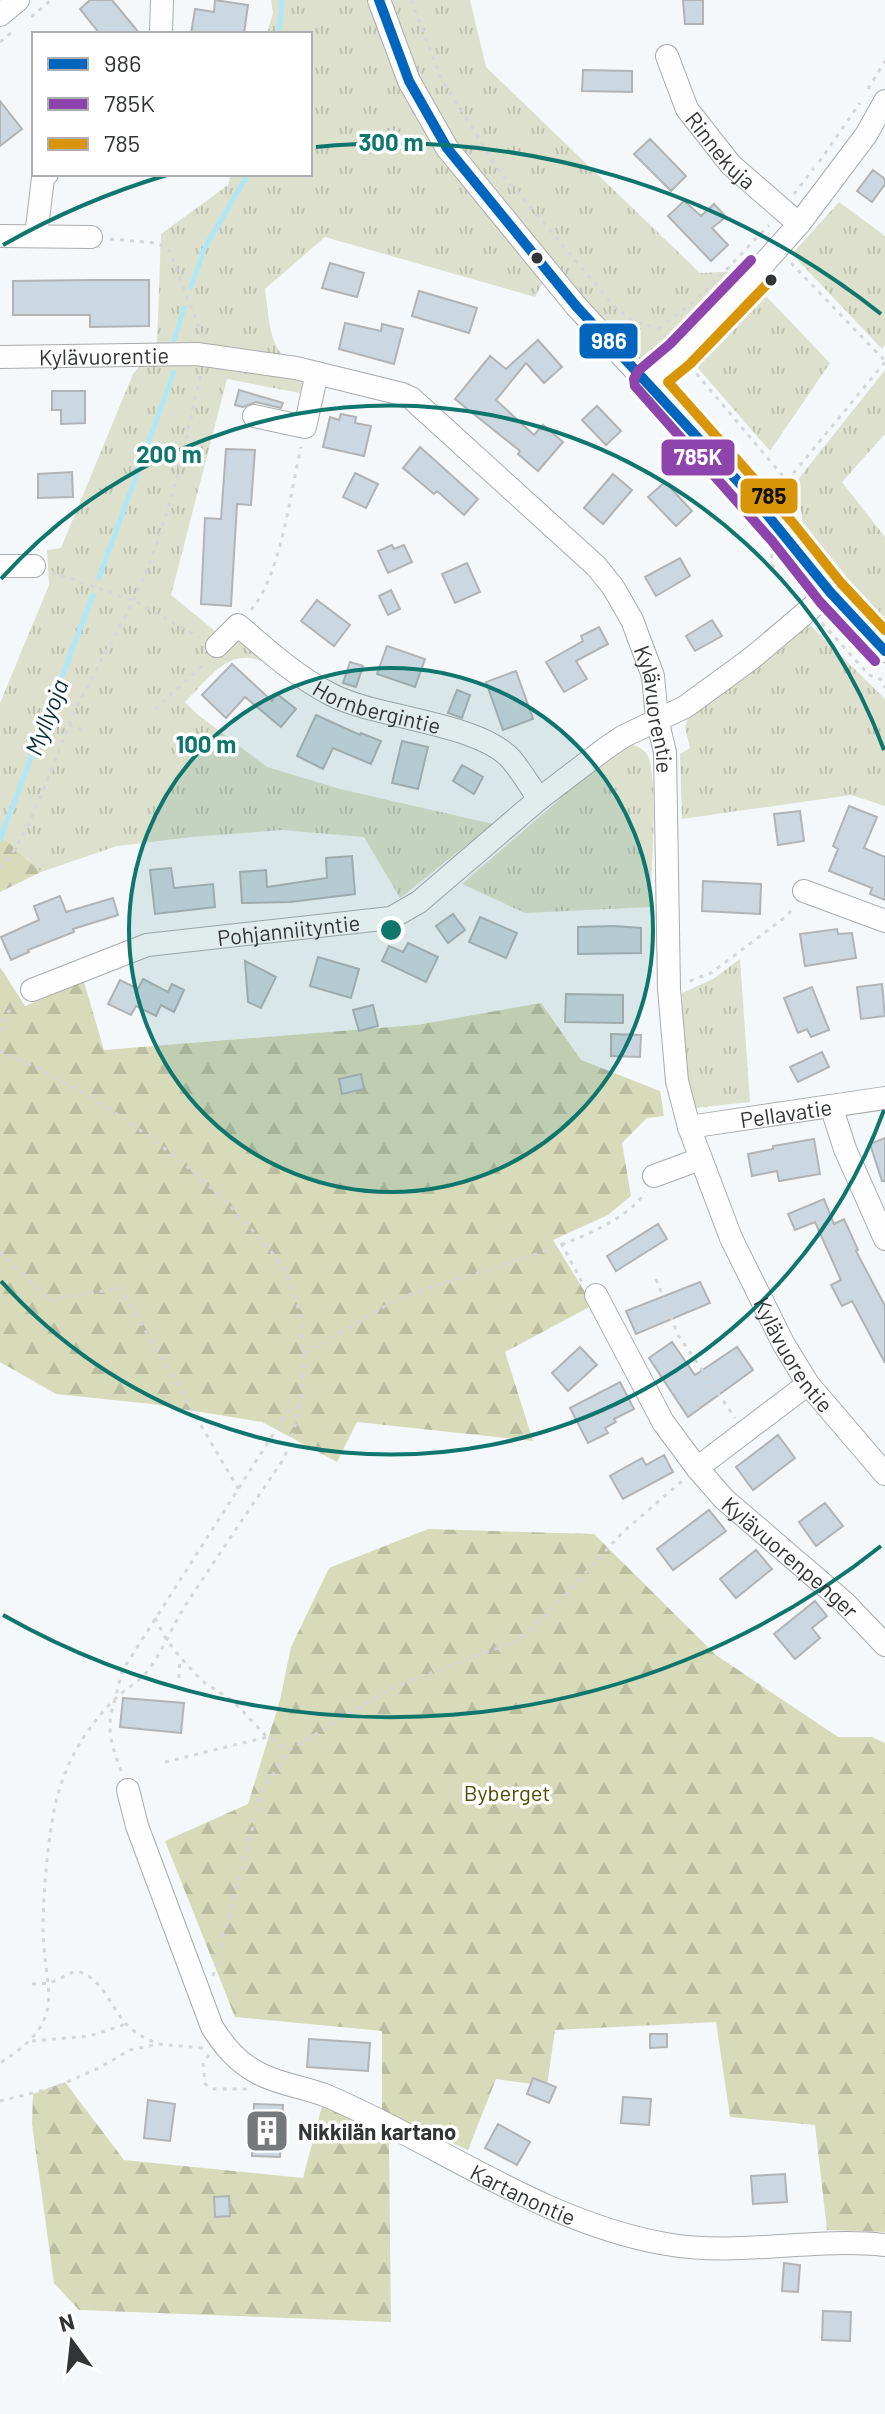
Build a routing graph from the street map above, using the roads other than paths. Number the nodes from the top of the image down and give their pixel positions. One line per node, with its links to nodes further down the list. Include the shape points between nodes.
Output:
1 (18, 0): 4 (street)
2 (162, 0): 5 (street)
3 (379, 0): 15 (street, via 409,81 447,148 576,306)
4 (0, 15)
5 (161, 32)
6 (667, 56): 9 (street, Rinnekuja, via 687,109 731,165)
7 (885, 101): 9 (street)
8 (45, 176): 11 (street)
9 (799, 224): 15 (street, via 720,313)
10 (0, 236): 11 (street)
11 (36, 236): 12 (street)
12 (91, 237)
13 (0, 357): 14 (street, Kylävuorentie, via 207,356)
14 (317, 373): 16 (street, via 305,427); 22 (street, Kylävuorentie, via 411,398 596,566 632,620 653,676)
15 (648, 381): 19 (street)
16 (254, 416)
17 (0, 566): 18 (street)
18 (34, 566)
19 (830, 592): 21 (street); 22 (street, Pohjanniityntie, via 752,658 685,707)
20 (217, 646): 23 (street, Hornbergintie, via 238,625 290,669 333,695 488,744 509,757)
21 (885, 651)
22 (657, 719): 23 (street, Pohjanniityntie, via 624,736); 29 (street, Kylävuorentie, via 665,752 669,989 677,1081)
23 (539, 799): 26 (street, Pohjanniityntie, via 419,902 391,918 147,945)
24 (804, 891): 25 (street)
25 (885, 921)
26 (32, 990)
27 (885, 1098): 28 (street, Pellavatie)
28 (831, 1106): 29 (street, Pellavatie); 32 (street)
29 (689, 1127): 30 (street, Kylävuorentie)
30 (700, 1159): 31 (street); 34 (street, Kylävuorentie, via 762,1304)
31 (654, 1176)
32 (885, 1239)
33 (596, 1295): 35 (street, Kylävuorenpenger, via 663,1422)
34 (808, 1384): 35 (street); 36 (street, Kylävuorentie)
35 (697, 1468): 37 (street, Kylävuorenpenger, via 724,1499 844,1602)
36 (885, 1474)
37 (885, 1645)
38 (128, 1790): 39 (street, Kartanontie, via 212,2027 227,2050 257,2073 324,2095 548,2207 632,2237 720,2248)
39 (885, 2245)

